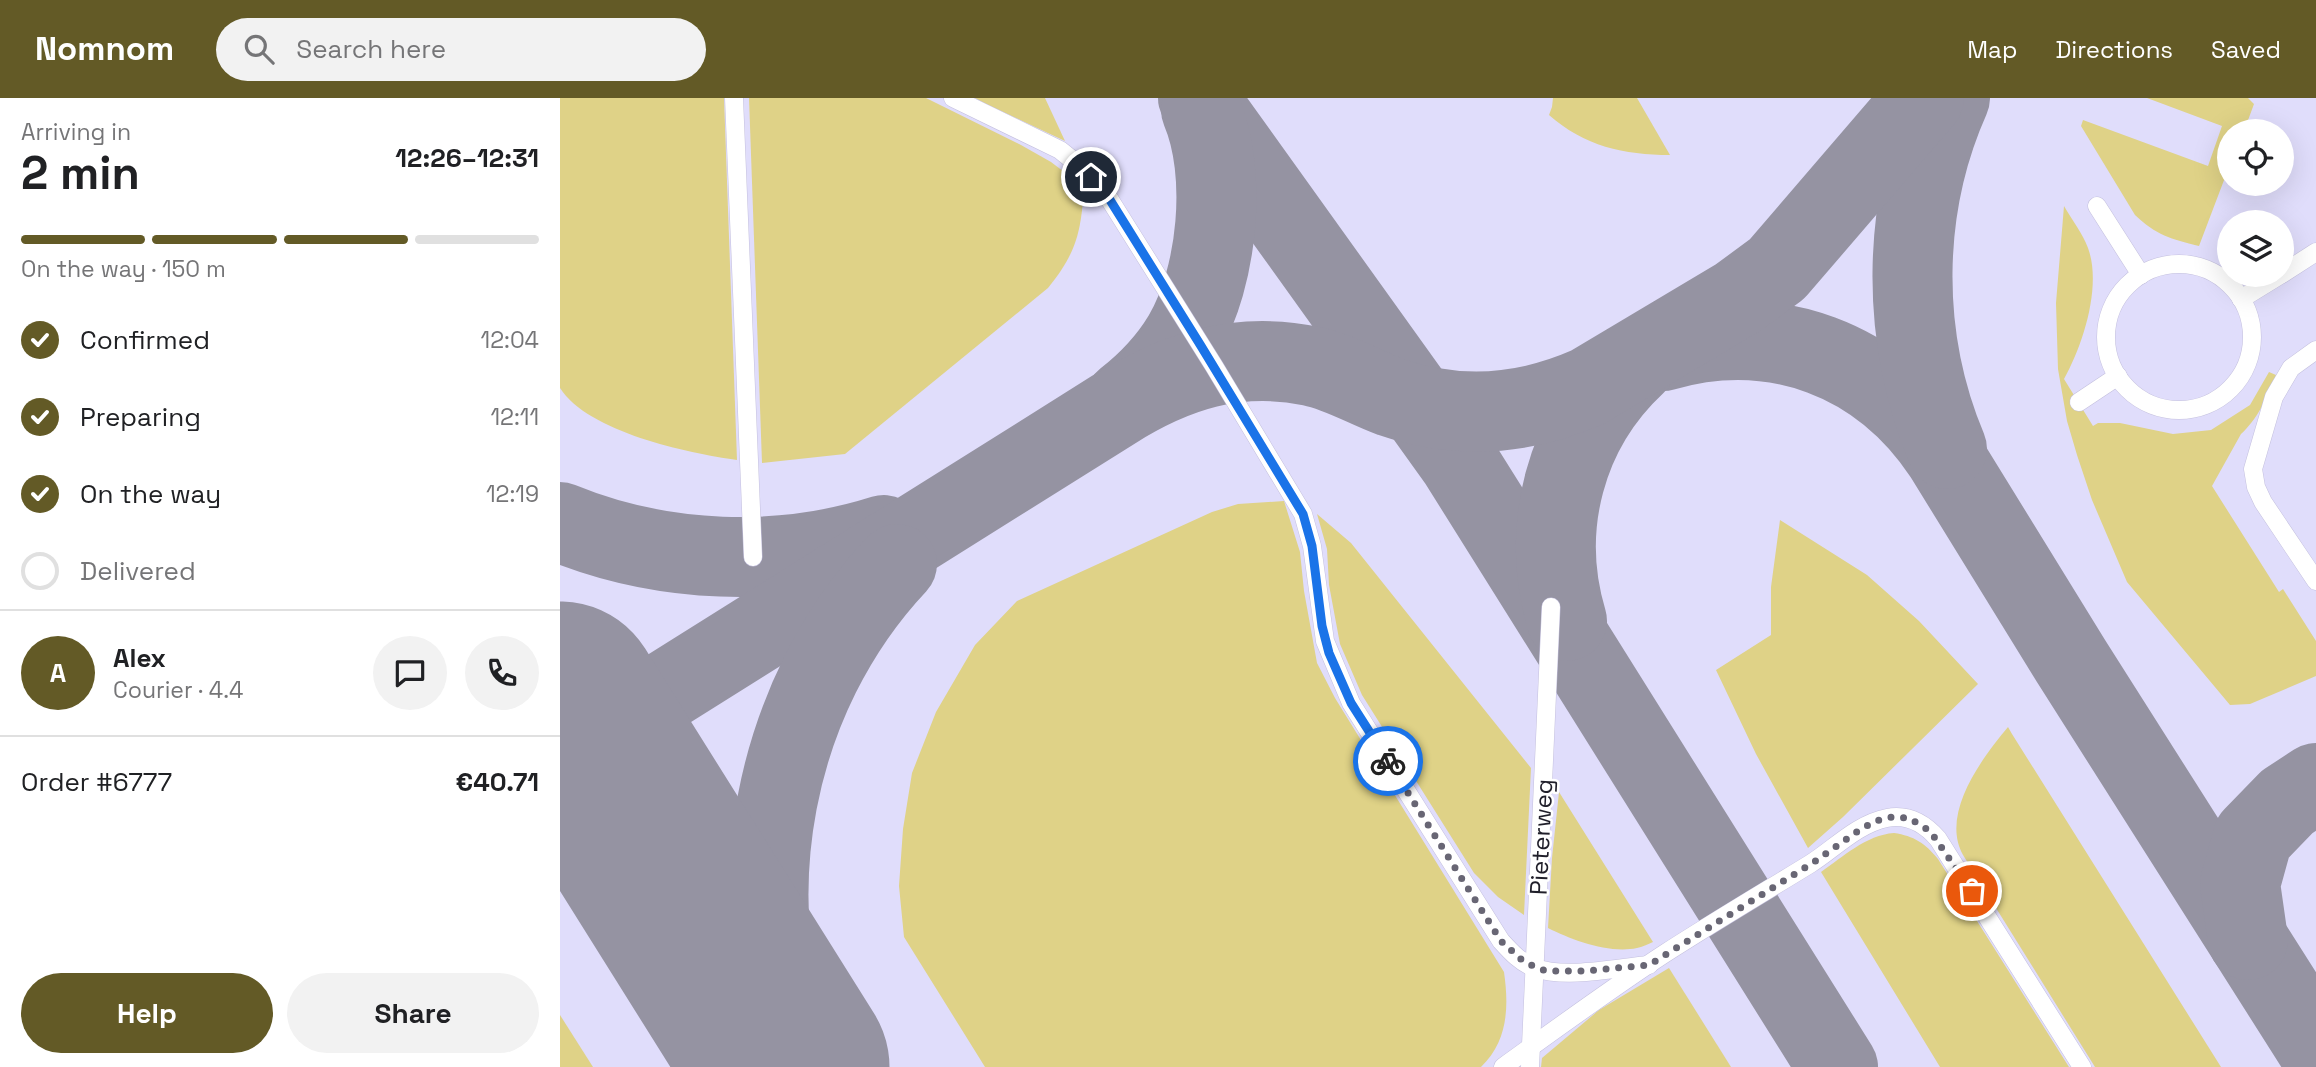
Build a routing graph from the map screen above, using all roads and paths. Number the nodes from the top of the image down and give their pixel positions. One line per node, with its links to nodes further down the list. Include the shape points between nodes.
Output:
1 (734, 98): 12 (lane)
2 (953, 98): 16 (lane, via 1060,150 1110,200 1303,514 1325,642 1351,703 1501,941)
3 (2097, 206): 6 (lane)
4 (2316, 252): 5 (lane)
5 (2294, 266)
6 (2141, 275): 8 (lane, via 2158,267 2192,265 2224,279); 10 (lane, via 2127,286 2109,316 2108,351)
7 (2260, 287): 8 (lane)
8 (2241, 299): 10 (lane, via 2251,324 2249,359 2237,382 2217,400 2193,409 2167,409 2135,395)
9 (2316, 349): 13 (lane, via 2291,368 2274,397 2252,469 2263,502)
10 (2118, 376): 11 (lane)
11 (2079, 402)
12 (753, 557)
13 (2316, 581)
14 (1551, 607): 16 (lane, Pieterweg)
15 (1649, 965): 16 (lane, via 1562,971); 17 (lane); 20 (lane, via 1858,831 1884,818 1909,818 1938,839)
16 (1535, 968): 17 (lane, Pieterweg)
17 (1531, 1047): 18 (lane); 19 (lane, Pieterweg)
18 (1503, 1067)
19 (1530, 1067)
20 (2082, 1067)

